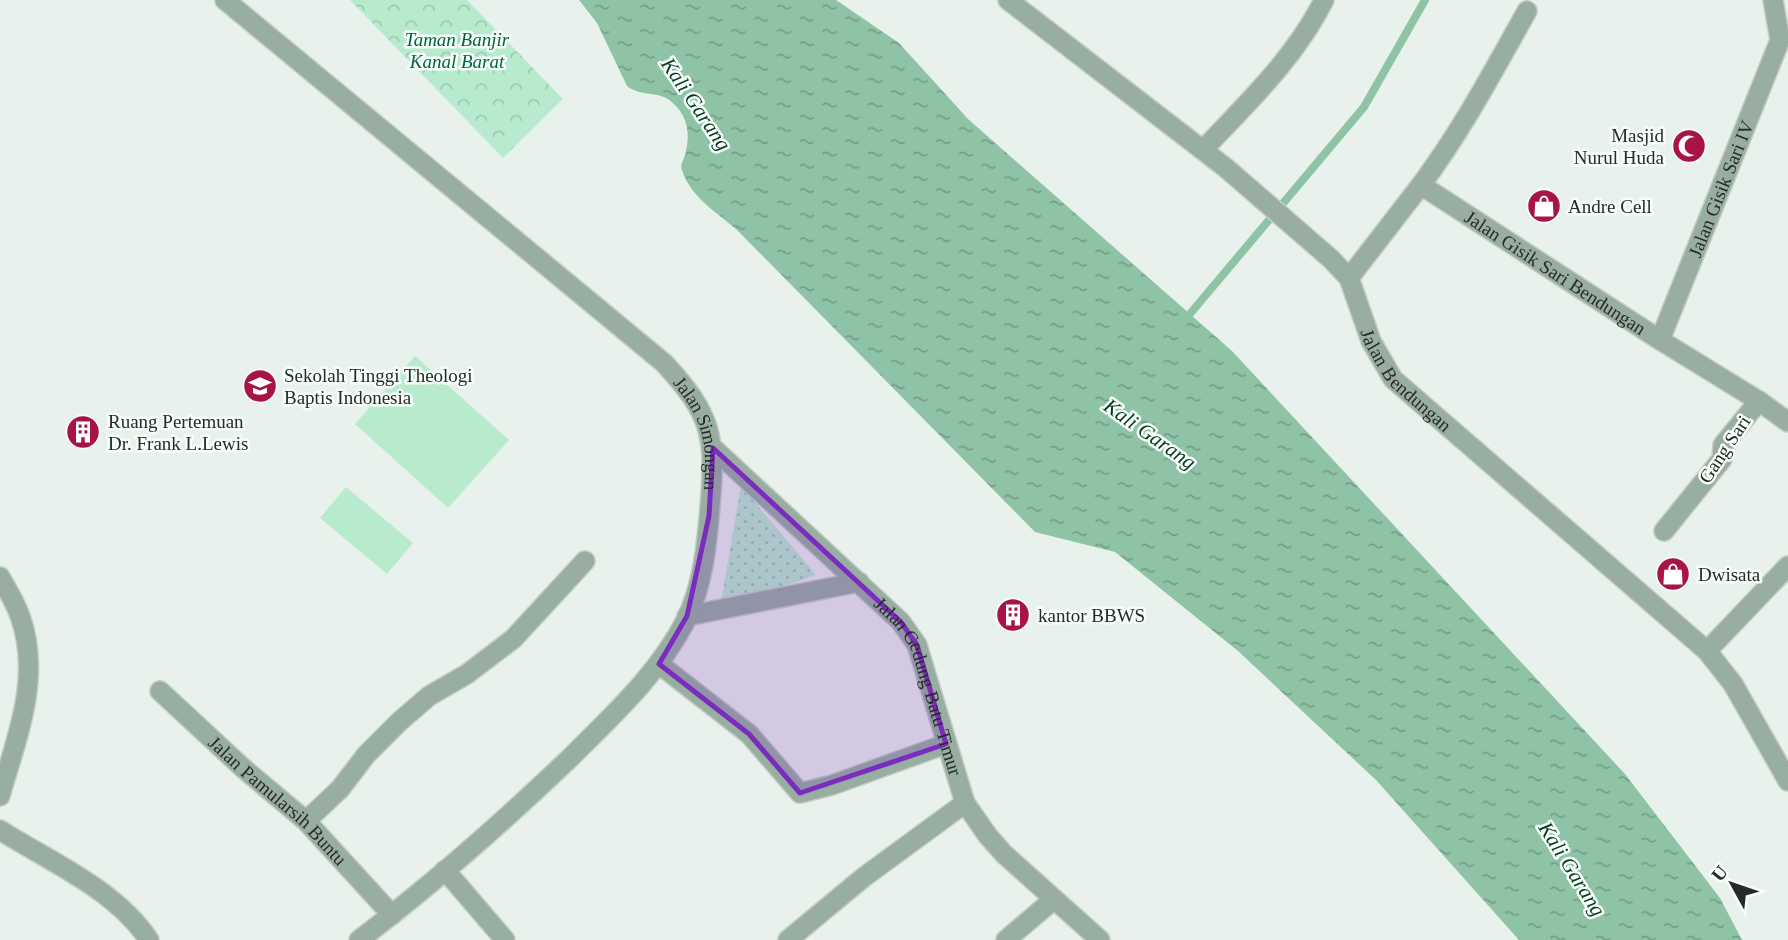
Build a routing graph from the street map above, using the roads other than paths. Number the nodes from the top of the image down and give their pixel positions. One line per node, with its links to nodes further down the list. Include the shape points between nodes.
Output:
1 (225, 0): 13 (street, Jalan Simongan, via 664,363 701,410)
2 (1008, 0): 7 (street, Jalan Bendungan)
3 (1324, 0): 7 (street, via 1282,65)
4 (1773, 0): 6 (street)
5 (1527, 10): 8 (street, via 1474,107)
6 (1784, 41): 10 (street, Jalan Gisik Sari IV)
7 (1203, 150): 9 (street, Jalan Bendungan)
8 (1421, 185): 9 (street); 10 (street, Jalan Gisik Sari Bendungan)
9 (1349, 278): 20 (street, Jalan Bendungan, via 1371,341 1393,379)
10 (1660, 340): 11 (street, Jalan Gisik Sari Bendungan)
11 (1759, 401): 12 (street, Jalan Gisik Sari Bendungan); 14 (street, Gang Sari, via 1723,445 1722,459)
12 (1788, 422)
13 (713, 449): 18 (street, Jalan Gedung Batu Timur); 19 (street, Jalan Simongan, via 704,553)
14 (1664, 531)
15 (585, 561): 27 (street, via 513,639 399,722)
16 (1788, 566): 20 (street)
17 (0, 577): 25 (street, via 20,615 30,676 27,705)
18 (859, 582): 19 (street); 23 (street, Jalan Gedung Batu Timur, via 901,622 917,645)
19 (687, 616): 21 (street, Jalan Simongan)
20 (1707, 651): 24 (street, Jalan Bendungan, via 1734,684)
21 (659, 664): 23 (street, via 749,734 800,793); 29 (street, Jalan Simongan, via 548,778)
22 (160, 691): 27 (street, Jalan Pamularsih Buntu)
23 (946, 744): 26 (street, Jalan Gedung Batu Timur)
24 (1788, 781)
25 (0, 796)
26 (965, 803): 30 (street, Jalan Gedung Batu Timur, via 988,836); 35 (street)
27 (306, 821): 31 (street, Jalan Pamularsih Buntu)
28 (0, 830): 32 (street, via 107,898 128,914)
29 (445, 870): 31 (street, Jalan Simongan); 34 (street)
30 (1054, 900): 36 (street); 37 (street, Jalan Gedung Batu Timur)
31 (392, 915): 33 (street, Jalan Simongan)
32 (149, 940)
33 (359, 940)
34 (505, 940)
35 (788, 940)
36 (1006, 940)
37 (1100, 940)

